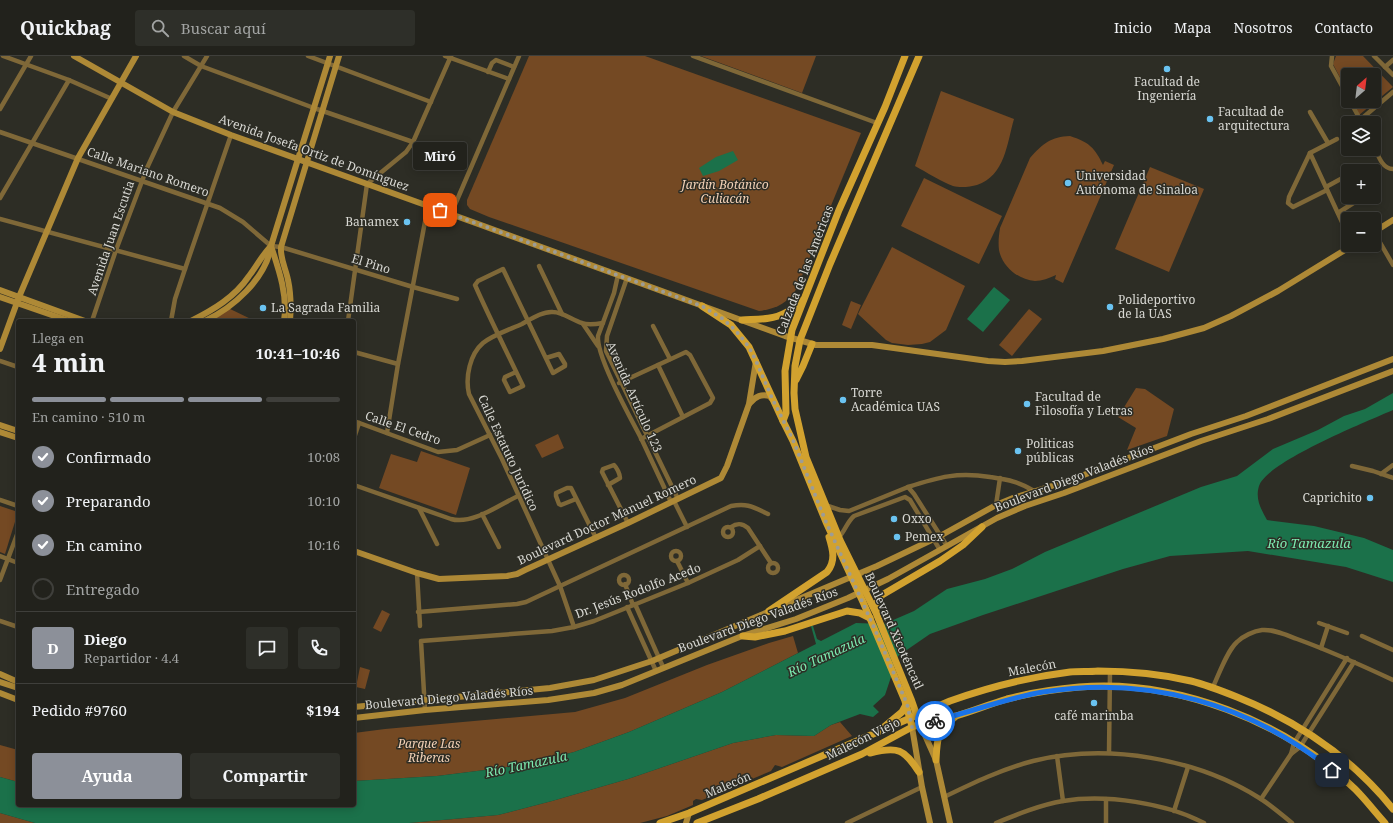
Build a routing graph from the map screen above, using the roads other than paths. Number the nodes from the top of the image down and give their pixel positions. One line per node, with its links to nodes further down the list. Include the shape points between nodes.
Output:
1 (3, 56): 19 (street)
2 (31, 56): 19 (street)
3 (74, 56): 28 (main road, Avenida Josefa Ortiz de Domínguez)
4 (136, 56): 28 (main road)
5 (184, 56): 20 (street)
6 (207, 56): 20 (street, Avenida Juan Escutia)
7 (308, 56): 18 (street)
8 (330, 56): 18 (main road)
9 (339, 56): 21 (main road)
10 (519, 56): 22 (street)
11 (692, 56): 39 (street)
12 (905, 56): 39 (main road, Calzada de las Américas)
13 (919, 56): 102 (main road, Calzada de las Américas)
14 (1332, 56): 29 (street, via 1331,66)
15 (1374, 56): 23 (street)
16 (449, 57): 24 (street); 32 (street)
17 (1393, 60): 23 (street)
18 (327, 63): 21 (street); 33 (main road)
19 (26, 64): 27 (street); 34 (street)
20 (201, 66): 33 (street); 36 (street, Avenida Juan Escutia)
21 (336, 66): 32 (street); 35 (main road)
22 (514, 67): 24 (street, via 496,60); 26 (street)
23 (1385, 67): 25 (street)
24 (488, 72): 26 (street)
25 (1393, 75)
26 (509, 79): 61 (street)
27 (69, 80): 31 (street); 44 (street)
28 (121, 83): 31 (main road); 36 (main road, Avenida Josefa Ortiz de Domínguez)
29 (1341, 84)
30 (1393, 92): 38 (street)
31 (112, 98): 48 (main road)
32 (431, 102): 43 (street)
33 (314, 108): 35 (street); 49 (main road)
34 (0, 109)
35 (322, 111): 43 (street); 50 (main road)
36 (173, 112): 41 (main road, Avenida Josefa Ortiz de Domínguez); 53 (street, Avenida Juan Escutia)
37 (1310, 112): 45 (street)
38 (1367, 116)
39 (877, 123): 83 (main road, Calzada de las Américas)
40 (0, 132): 44 (street, Calle Mariano Romero)
41 (231, 135): 49 (main road, Avenida Josefa Ortiz de Domínguez); 57 (street)
42 (1336, 138): 45 (street)
43 (413, 142): 54 (street, via 406,152)
44 (32, 143): 48 (street, Calle Mariano Romero); 56 (street)
45 (1328, 143): 46 (street)
46 (1310, 153): 55 (street); 55 (street, via 1288,204 1293,207)
47 (1379, 156): 51 (street, via 1384,165)
48 (78, 158): 53 (street, Calle Mariano Romero); 66 (main road)
49 (298, 159): 50 (main road, Avenida Josefa Ortiz de Domínguez); 68 (main road)
50 (306, 162): 54 (main road, Avenida Josefa Ortiz de Domínguez); 69 (main road)
51 (1392, 169)
52 (1341, 179): 55 (street)
53 (141, 181): 57 (street, Calle Mariano Romero); 70 (street, Avenida Juan Escutia)
54 (368, 184): 59 (main road, Avenida Josefa Ortiz de Domínguez); 75 (street)
55 (1327, 188): 60 (street)
56 (0, 198)
57 (207, 203): 68 (street, Calle Mariano Romero, via 238,218); 74 (street)
58 (1352, 204): 60 (street)
59 (428, 206): 61 (main road, Avenida Josefa Ortiz de Domínguez); 78 (street)
60 (1338, 213): 63 (street)
61 (451, 214): 76 (main road, Avenida Josefa Ortiz de Domínguez)
62 (0, 219): 66 (street)
63 (1341, 220)
64 (1393, 220): 65 (main road)
65 (1381, 228)
66 (46, 231): 70 (street); 82 (main road)
67 (1381, 244): 72 (street)
68 (271, 246): 69 (street); 90 (main road, via 249,277 229,298); 91 (main road, via 262,270 246,290 230,306); 92 (main road, via 283,292)
69 (281, 247): 75 (street, El Pino); 93 (main road, via 280,255 290,295)
70 (116, 250): 74 (street); 88 (street, Avenida Juan Escutia)
71 (1342, 252): 103 (main road, Avenida Josefa Ortiz de Domínguez, via 1231,316 1204,328 1118,349 1005,362 872,345)
72 (1393, 265)
73 (539, 266): 85 (street)
74 (185, 268): 89 (street)
75 (355, 270): 78 (street, El Pino); 94 (street)
76 (618, 275): 77 (main road, Avenida Josefa Ortiz de Domínguez); 97 (street, Avenida Artículo 123)
77 (627, 278): 84 (main road, Avenida Josefa Ortiz de Domínguez); 117 (street, Avenida Artículo 123, via 606,341 606,351)
78 (413, 287): 81 (street, El Pino); 112 (street)
79 (0, 290): 82 (main road)
80 (0, 297): 82 (main road)
81 (457, 299)
82 (18, 300): 86 (main road); 87 (main road); 105 (main road)
83 (804, 300): 95 (main road, via 780,315); 101 (main road, Calzada de las Américas)
84 (702, 306): 95 (main road, Avenida Josefa Ortiz de Domínguez); 111 (main road, via 736,331)
85 (562, 314): 96 (street, Calle Estatuto Jurídico, via 548,312); 98 (street, Calle Estatuto Jurídico)
86 (64, 319)
87 (79, 319)
88 (93, 319)
89 (171, 319)
90 (195, 319)
91 (208, 319)
92 (284, 319)
93 (290, 319)
94 (348, 319)
95 (742, 320): 101 (main road, Avenida Josefa Ortiz de Domínguez)
96 (528, 321): 100 (street, Calle Estatuto Jurídico); 100 (street, via 503,269 478,281 475,284); 107 (street)
97 (603, 323): 98 (street); 104 (street, Avenida Artículo 123, via 598,336)
98 (583, 324): 104 (street)
99 (653, 326): 108 (street)
100 (499, 335): 116 (street); 131 (street, Calle Estatuto Jurídico, via 486,341 478,349 470,365 467,384 469,394)
101 (790, 337): 102 (main road, Avenida Josefa Ortiz de Domínguez); 123 (main road, Calzada de las Américas, via 785,371 786,413)
102 (800, 340): 103 (main road, Avenida Josefa Ortiz de Domínguez); 118 (main road, Calzada de las Américas)
103 (812, 344): 118 (main road)
104 (598, 346): 119 (street, Avenida Artículo 123)
105 (0, 349)
106 (356, 353): 112 (street)
107 (546, 358): 107 (street, via 559,354 565,366 553,373)
108 (670, 359): 113 (street); 122 (street, via 683,352 688,353 713,398 710,403)
109 (1393, 359): 143 (main road, Boulevard Diego Valadés Ríos, via 1246,416)
110 (0, 361): 114 (street)
111 (756, 361): 120 (main road); 121 (main road, Boulevard Doctor Manuel Romero)
112 (398, 364): 130 (street)
113 (658, 365): 117 (street); 122 (street)
114 (16, 366)
115 (1393, 371): 158 (main road, Boulevard Diego Valadés Ríos, via 1239,430 1200,441 1032,503)
116 (516, 372): 116 (street, via 505,377 504,381 510,392 523,386)
117 (621, 382): 119 (street); 132 (street, Avenida Artículo 123)
118 (794, 382): 149 (main road, Calzada de las Américas, via 794,409 800,438)
119 (614, 385): 134 (street, Avenida Artículo 123)
120 (772, 398): 121 (main road, via 759,396); 123 (main road)
121 (749, 404): 147 (main road, Boulevard Doctor Manuel Romero, via 721,478)
122 (683, 417): 132 (street)
123 (783, 421): 154 (main road)
124 (356, 422): 125 (street, Calle El Cedro)
125 (359, 423): 129 (street); 130 (street, Calle El Cedro)
126 (0, 425): 127 (main road)
127 (16, 430)
128 (0, 432): 133 (main road)
129 (356, 432)
130 (387, 433): 131 (street, Calle El Cedro, via 438,452 457,450)
131 (490, 435): 144 (street, Calle Estatuto Jurídico)
132 (648, 435): 134 (street); 147 (street, Avenida Artículo 123)
133 (16, 437)
134 (641, 439): 147 (street, Avenida Artículo 123)
135 (1393, 465): 137 (street)
136 (1352, 466): 137 (street)
137 (1381, 474): 139 (street)
138 (1000, 478): 142 (street, via 956,474); 143 (street, via 1019,482); 150 (street)
139 (1393, 478)
140 (608, 485): 140 (street, via 602,472 603,469 614,465 620,478); 155 (street)
141 (356, 486): 151 (street)
142 (908, 487): 149 (street, via 849,511); 161 (street)
143 (1034, 491): 150 (main road, Boulevard Diego Valadés Ríos)
144 (518, 496): 152 (street); 171 (street, Calle Estatuto Jurídico)
145 (576, 499): 145 (street, via 569,487 556,493 559,504 563,505); 160 (street)
146 (0, 500): 148 (street)
147 (674, 501): 155 (main road, Boulevard Doctor Manuel Romero); 156 (street)
148 (16, 505)
149 (825, 505): 162 (main road, Calzada de las Américas)
150 (996, 505): 161 (main road, Boulevard Diego Valadés Ríos)
151 (419, 508): 152 (street, via 455,520); 163 (street)
152 (482, 514): 166 (street)
153 (768, 514): 156 (street, via 749,505 731,506)
154 (826, 522): 162 (main road); 182 (main road, via 833,553 830,569)
155 (628, 524): 160 (main road, Boulevard Doctor Manuel Romero)
156 (687, 527): 179 (street)
157 (731, 527): 164 (street, via 736,524 745,526)
158 (982, 527): 165 (main road, Boulevard Diego Valadés Ríos); 184 (main road, via 940,562 882,595 875,604)
159 (16, 537): 170 (street)
160 (596, 538): 171 (main road, Boulevard Doctor Manuel Romero)
161 (936, 538): 162 (street, via 905,496 854,516); 165 (street); 167 (street); 182 (main road, Boulevard Diego Valadés Ríos, via 877,566)
162 (838, 539): 184 (main road, Boulevard Xicoténcatl); 185 (main road, Boulevard Xicoténcatl)
163 (437, 544)
164 (760, 546): 174 (street); 177 (street, Dr. Jesús Rodolfo Acedo, via 738,560)
165 (947, 546): 167 (main road, Boulevard Diego Valadés Ríos)
166 (499, 547)
167 (940, 550): 193 (main road, Boulevard Diego Valadés Ríos, via 888,580 848,598 796,619)
168 (356, 552): 175 (main road, Boulevard Doctor Manuel Romero)
169 (0, 556): 170 (street)
170 (8, 559): 173 (street); 176 (street)
171 (547, 560): 175 (main road, Boulevard Doctor Manuel Romero, via 517,574 506,576 439,579); 179 (street, Calle Estatuto Jurídico)
172 (677, 561): 177 (street)
173 (16, 562)
174 (771, 563)
175 (417, 573): 183 (street)
176 (0, 580)
177 (688, 583): 180 (street, Dr. Jesús Rodolfo Acedo)
178 (625, 584): 180 (street)
179 (560, 586): 183 (street, via 517,604); 191 (street, Calle Estatuto Jurídico)
180 (634, 604): 181 (street, Dr. Jesús Rodolfo Acedo); 197 (street)
181 (627, 607): 191 (street, Dr. Jesús Rodolfo Acedo); 199 (street)
182 (769, 611): 197 (main road, Boulevard Diego Valadés Ríos)
183 (418, 612): 189 (street)
184 (876, 613): 214 (main road, Boulevard Xicoténcatl)
185 (870, 618): 193 (main road, via 847,611 775,633 755,637); 214 (main road, Boulevard Xicoténcatl)
186 (0, 621): 188 (street)
187 (1319, 623): 190 (street)
188 (16, 626)
189 (420, 626)
190 (1328, 626): 192 (street); 195 (street)
191 (574, 627): 213 (street, Dr. Jesús Rodolfo Acedo, via 421,641)
192 (1347, 633)
193 (743, 636): 201 (main road, Boulevard Diego Valadés Ríos)
194 (1362, 636): 196 (street)
195 (1321, 648): 198 (street); 210 (street, via 1273,631 1262,630 1252,633 1231,649)
196 (1393, 650)
197 (659, 658): 199 (main road, Boulevard Diego Valadés Ríos); 201 (street)
198 (1347, 658): 200 (street); 223 (street)
199 (652, 661): 202 (street); 213 (main road, Boulevard Diego Valadés Ríos, via 609,676 572,685)
200 (1354, 662): 205 (street); 223 (street)
201 (663, 667): 202 (main road, Boulevard Diego Valadés Ríos)
202 (656, 670): 216 (main road, Boulevard Diego Valadés Ríos, via 622,685 576,697)
203 (1110, 671): 209 (street); 210 (main road, Malecón, via 1176,678); 218 (main road, Malecón, via 1072,672 1009,682 981,689)
204 (0, 674): 206 (main road)
205 (1393, 680)
206 (16, 681)
207 (0, 682): 208 (main road)
208 (16, 687)
209 (1110, 687): 217 (main road, Malecón Viejo, via 1080,687 1010,698); 224 (main road, Malecón Viejo, via 1168,693 1208,703 1270,729); 226 (street)
210 (1213, 687): 223 (main road, Malecón, via 1273,713)
211 (0, 693): 212 (main road)
212 (16, 699)
213 (424, 699): 215 (main road, Boulevard Diego Valadés Ríos); 216 (street)
214 (908, 701): 218 (main road, Boulevard Xicoténcatl); 222 (main road, via 902,712)
215 (356, 707)
216 (425, 710): 219 (main road, Boulevard Diego Valadés Ríos)
217 (956, 716): 220 (main road, Malecón Viejo); 228 (main road, via 944,725 940,733)
218 (914, 717): 220 (main road, Boulevard Xicoténcatl); 221 (main road, Boulevard Xicoténcatl); 222 (main road, Malecón)
219 (356, 718)
220 (920, 724): 221 (main road, Malecón Viejo); 228 (main road, Boulevard Xicoténcatl)
221 (912, 727): 225 (main road, Malecón Viejo); 230 (main road, Boulevard Xicoténcatl)
222 (880, 731): 238 (main road, Malecón)
223 (1305, 731): 224 (street); 236 (main road, Malecón, via 1366,779)
224 (1297, 745): 234 (street); 249 (main road, Malecón Viejo, via 1355,789)
225 (862, 754): 230 (main road, via 882,750 902,752 909,757); 241 (main road, Malecón Viejo)
226 (1109, 754): 227 (street); 229 (street, via 1156,758)
227 (1057, 756): 232 (street, via 1014,766); 235 (street)
228 (936, 760): 232 (main road, Boulevard Xicoténcatl)
229 (1188, 767): 234 (street, via 1214,776); 237 (street)
230 (919, 772): 231 (main road, Boulevard Xicoténcatl)
231 (922, 787): 242 (street); 243 (main road, Boulevard Xicoténcatl)
232 (944, 797): 244 (main road, Boulevard Xicoténcatl)
233 (1106, 799): 235 (street); 237 (street); 246 (street)
234 (1261, 799): 248 (street)
235 (1063, 801): 245 (street)
236 (1393, 809)
237 (1174, 811): 247 (street)
238 (689, 813): 239 (main road, Malecón); 240 (main road)
239 (660, 823)
240 (686, 823)
241 (698, 823)
242 (847, 823)
243 (930, 823)
244 (950, 823)
245 (996, 823)
246 (1106, 823)
247 (1204, 823)
248 (1292, 823)
249 (1385, 823)

